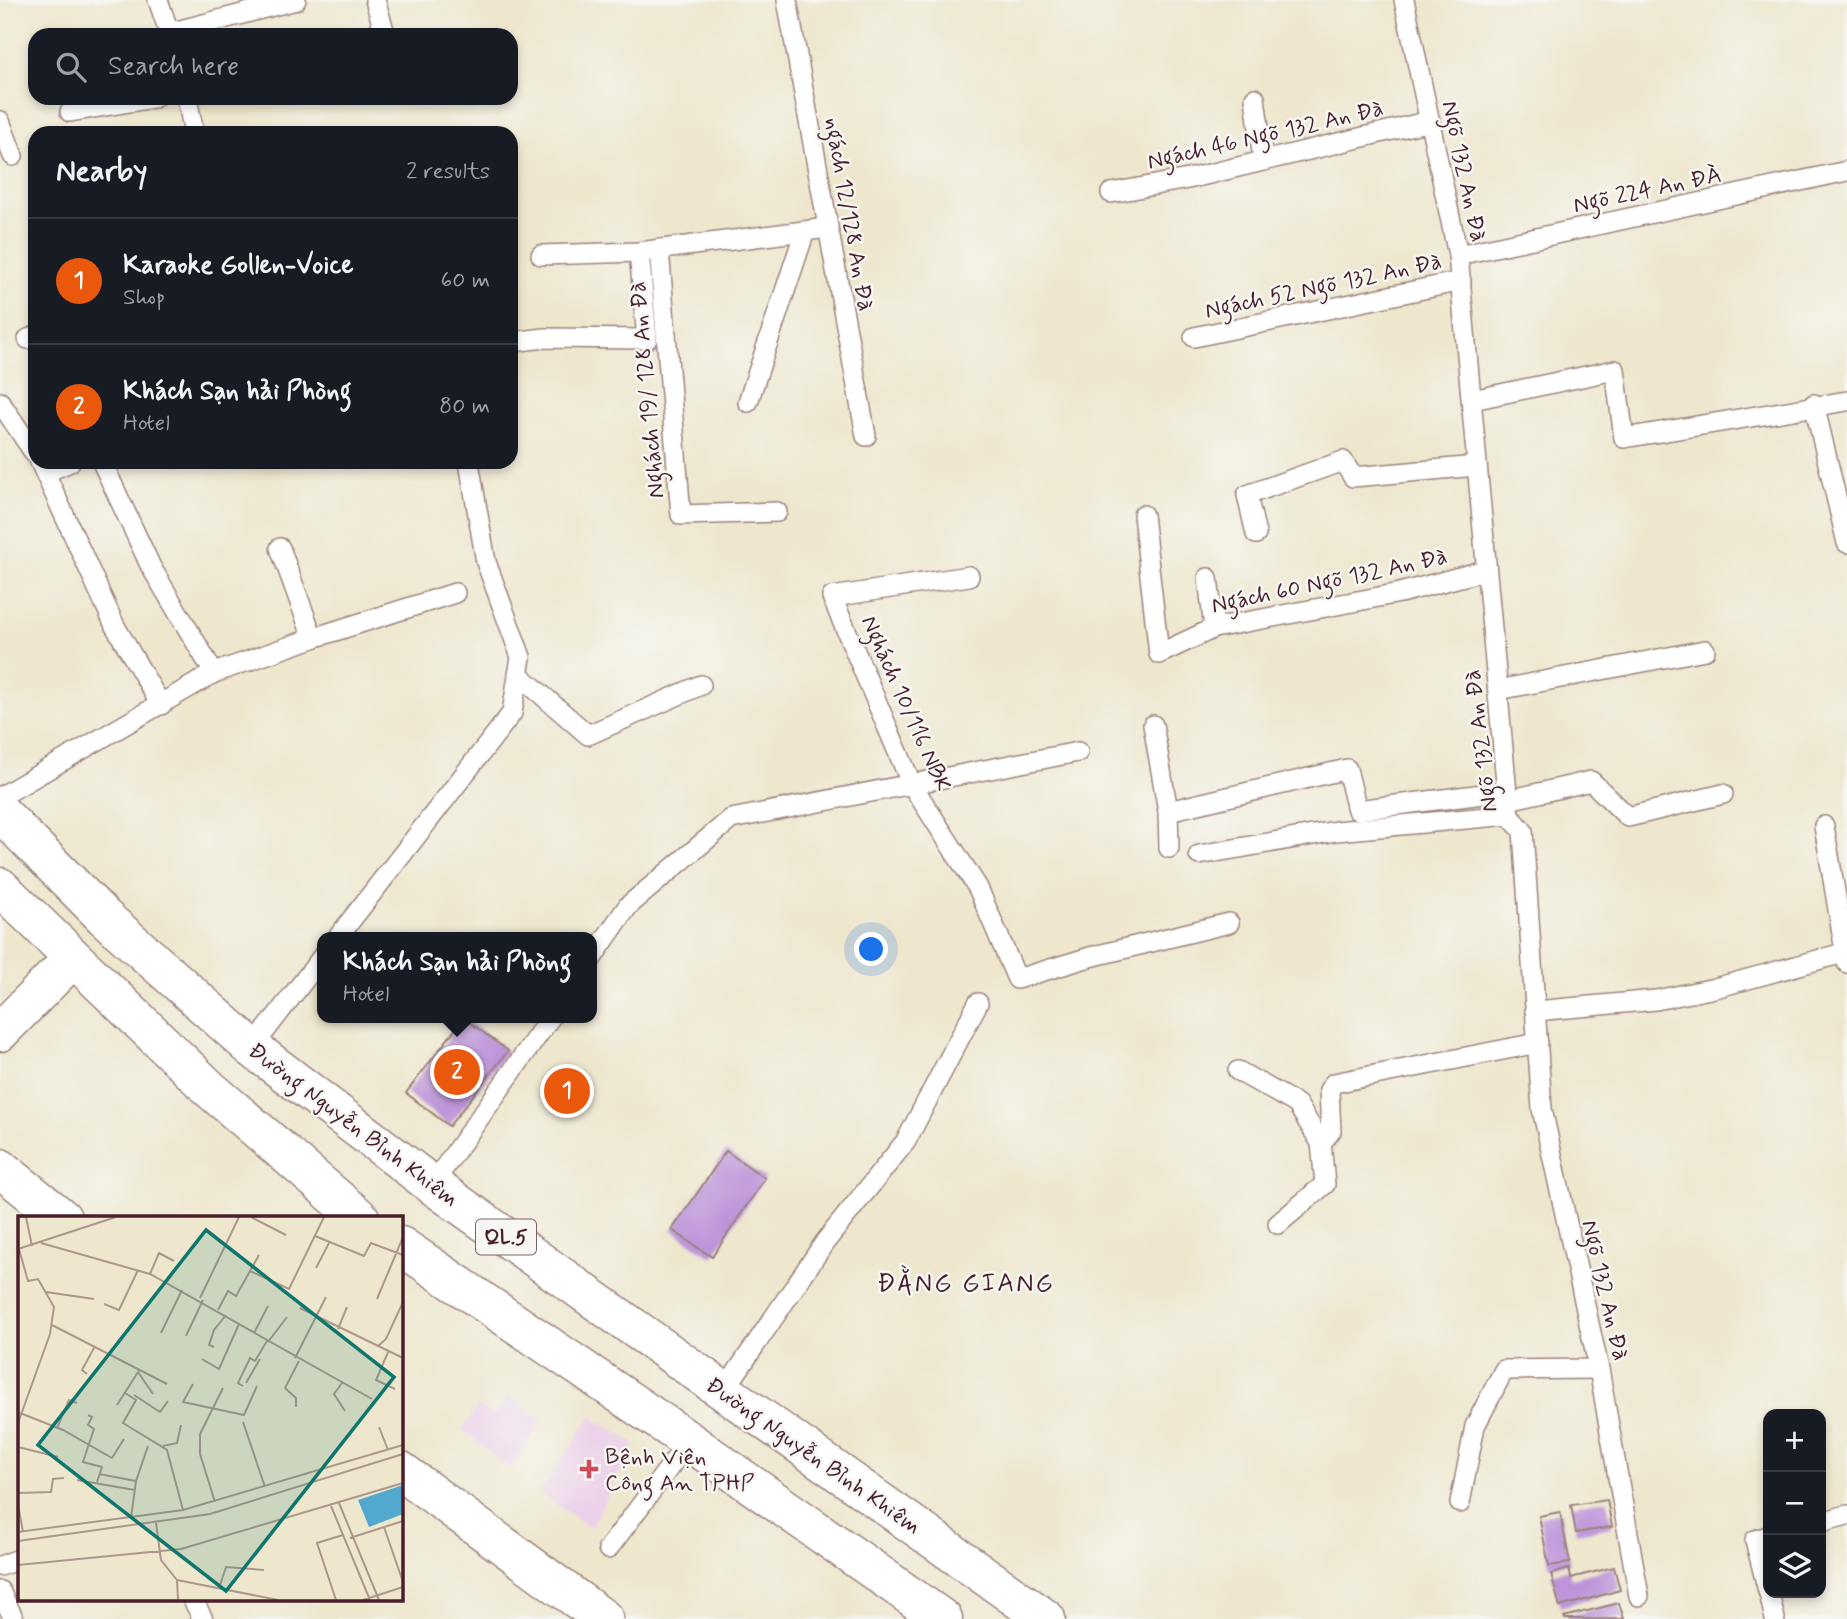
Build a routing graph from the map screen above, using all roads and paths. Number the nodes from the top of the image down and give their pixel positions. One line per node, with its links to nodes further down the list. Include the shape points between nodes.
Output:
1 (158, 0): 6 (lane)
2 (296, 0): 7 (lane)
3 (375, 0): 8 (lane)
4 (787, 0): 20 (lane, ngách 12/128 An Đà)
5 (1404, 0): 14 (lane, Ngõ 132 An Đà)
6 (168, 28)
7 (192, 28)
8 (383, 28)
9 (1255, 98): 17 (lane)
10 (112, 105): 12 (lane)
11 (188, 105): 15 (lane)
12 (69, 112)
13 (0, 121): 16 (lane)
14 (1430, 121): 17 (lane, Ngách 46 Ngõ 132 An Đà); 25 (lane, Ngõ 132 An Đà)
15 (193, 126)
16 (13, 156)
17 (1263, 159): 19 (lane, Ngách 46 Ngõ 132 An Đà)
18 (1847, 171): 25 (lane, Ngõ 224 An ĐÀ)
19 (1111, 193)
20 (827, 228): 21 (lane); 34 (lane, ngách 12/128 An Đà)
21 (805, 231): 22 (lane); 32 (lane)
22 (659, 249): 23 (lane); 40 (lane, Nghách 19/ 128 An Đà, via 681,515)
23 (639, 252): 24 (lane); 28 (lane, via 647,340)
24 (541, 255)
25 (1458, 255): 26 (lane, Ngõ 132 An Đà)
26 (1461, 281): 27 (lane, Ngách 52 Ngõ 132 An Đà); 29 (lane, Ngõ 132 An Đà)
27 (1194, 337)
28 (518, 341)
29 (1472, 400): 33 (lane, via 1615,370 1624,439); 36 (lane, Ngõ 132 An Đà)
30 (1847, 401): 33 (lane)
31 (0, 402): 35 (lane)
32 (748, 402)
33 (1814, 404): 43 (lane)
34 (866, 436)
35 (28, 444)
36 (1477, 466): 42 (lane, via 1353,477 1343,461 1247,495); 45 (lane, Ngõ 132 An Đà)
37 (45, 469): 56 (lane, via 115,626)
38 (105, 469): 52 (lane, via 150,567)
39 (470, 469): 53 (lane, via 486,562 521,657)
40 (777, 512)
41 (1143, 515): 49 (lane, Ngách 60 Ngõ 132 An Đà, via 1159,654)
42 (1256, 534)
43 (1847, 542)
44 (280, 548): 50 (lane)
45 (1486, 570): 49 (lane, Ngách 60 Ngõ 132 An Đà, via 1400,593); 55 (lane, Ngõ 132 An Đà)
46 (969, 576): 59 (lane, Nghách 10/116 NBK, via 832,597)
47 (1208, 578): 49 (lane)
48 (455, 593): 50 (lane)
49 (1214, 628)
50 (313, 638): 52 (lane)
51 (1705, 650): 55 (lane)
52 (214, 673): 56 (lane)
53 (518, 674): 54 (lane, via 588,735); 70 (lane, via 512,713)
54 (701, 685)
55 (1498, 691): 62 (lane, Ngõ 132 An Đà)
56 (161, 705): 61 (lane)
57 (1153, 725): 63 (lane)
58 (1078, 752): 59 (lane)
59 (912, 785): 69 (lane, Nghách 10/116 NBK, via 978,888 1017,979); 71 (lane, via 732,819 628,906)
60 (1723, 793): 62 (lane, via 1628,817 1591,781)
61 (0, 797)
62 (1508, 802): 63 (lane, via 1357,810 1347,769); 67 (lane); 76 (lane, Ngõ 132 An Đà, via 1523,831)
63 (1168, 811): 66 (lane)
64 (0, 812): 80 (main road, Đường Nguyễn Bỉnh Khiêm / QL.5, via 104,917)
65 (1824, 826): 72 (lane)
66 (1169, 848)
67 (1199, 855)
68 (0, 887): 73 (main road)
69 (1229, 923)
70 (342, 932)
71 (597, 951)
72 (1846, 957): 76 (lane, via 1656,1000)
73 (73, 958): 78 (main road); 86 (main road, via 211,1090)
74 (317, 964): 80 (lane)
75 (978, 1003): 90 (lane, via 906,1141 825,1242)
76 (1535, 1011): 79 (lane, Ngõ 132 An Đà)
77 (546, 1023): 84 (lane)
78 (0, 1032)
79 (1538, 1043): 82 (lane, via 1334,1083 1329,1090 1331,1131); 89 (lane, Ngõ 132 An Đà, via 1542,1109)
80 (252, 1048): 84 (main road, Đường Nguyễn Bỉnh Khiêm / QL.5)
81 (1238, 1071): 82 (lane, via 1297,1104)
82 (1321, 1143): 87 (lane, via 1325,1184)
83 (0, 1168): 85 (main road)
84 (432, 1185): 90 (main road, Đường Nguyễn Bỉnh Khiêm / QL.5)
85 (60, 1216)
86 (358, 1216)
87 (1278, 1224)
88 (402, 1247): 91 (main road)
89 (1599, 1369): 93 (lane, via 1504,1370 1475,1426); 102 (lane, Ngõ 132 An Đà)
90 (724, 1391): 109 (main road, Đường Nguyễn Bỉnh Khiêm / QL.5)
91 (689, 1441): 97 (lane); 108 (main road)
92 (402, 1472): 107 (main road)
93 (1460, 1503)
94 (1847, 1515): 95 (lane)
95 (1826, 1521)
96 (1763, 1538): 100 (lane, via 1755,1540)
97 (608, 1549)
98 (18, 1559): 99 (lane)
99 (0, 1566)
100 (1763, 1572)
101 (0, 1591): 105 (lane)
102 (1639, 1596)
103 (1770, 1598): 110 (lane)
104 (194, 1602): 106 (lane)
105 (14, 1619)
106 (203, 1619)
107 (604, 1619)
108 (943, 1619)
109 (1046, 1619)
110 (1775, 1619)

